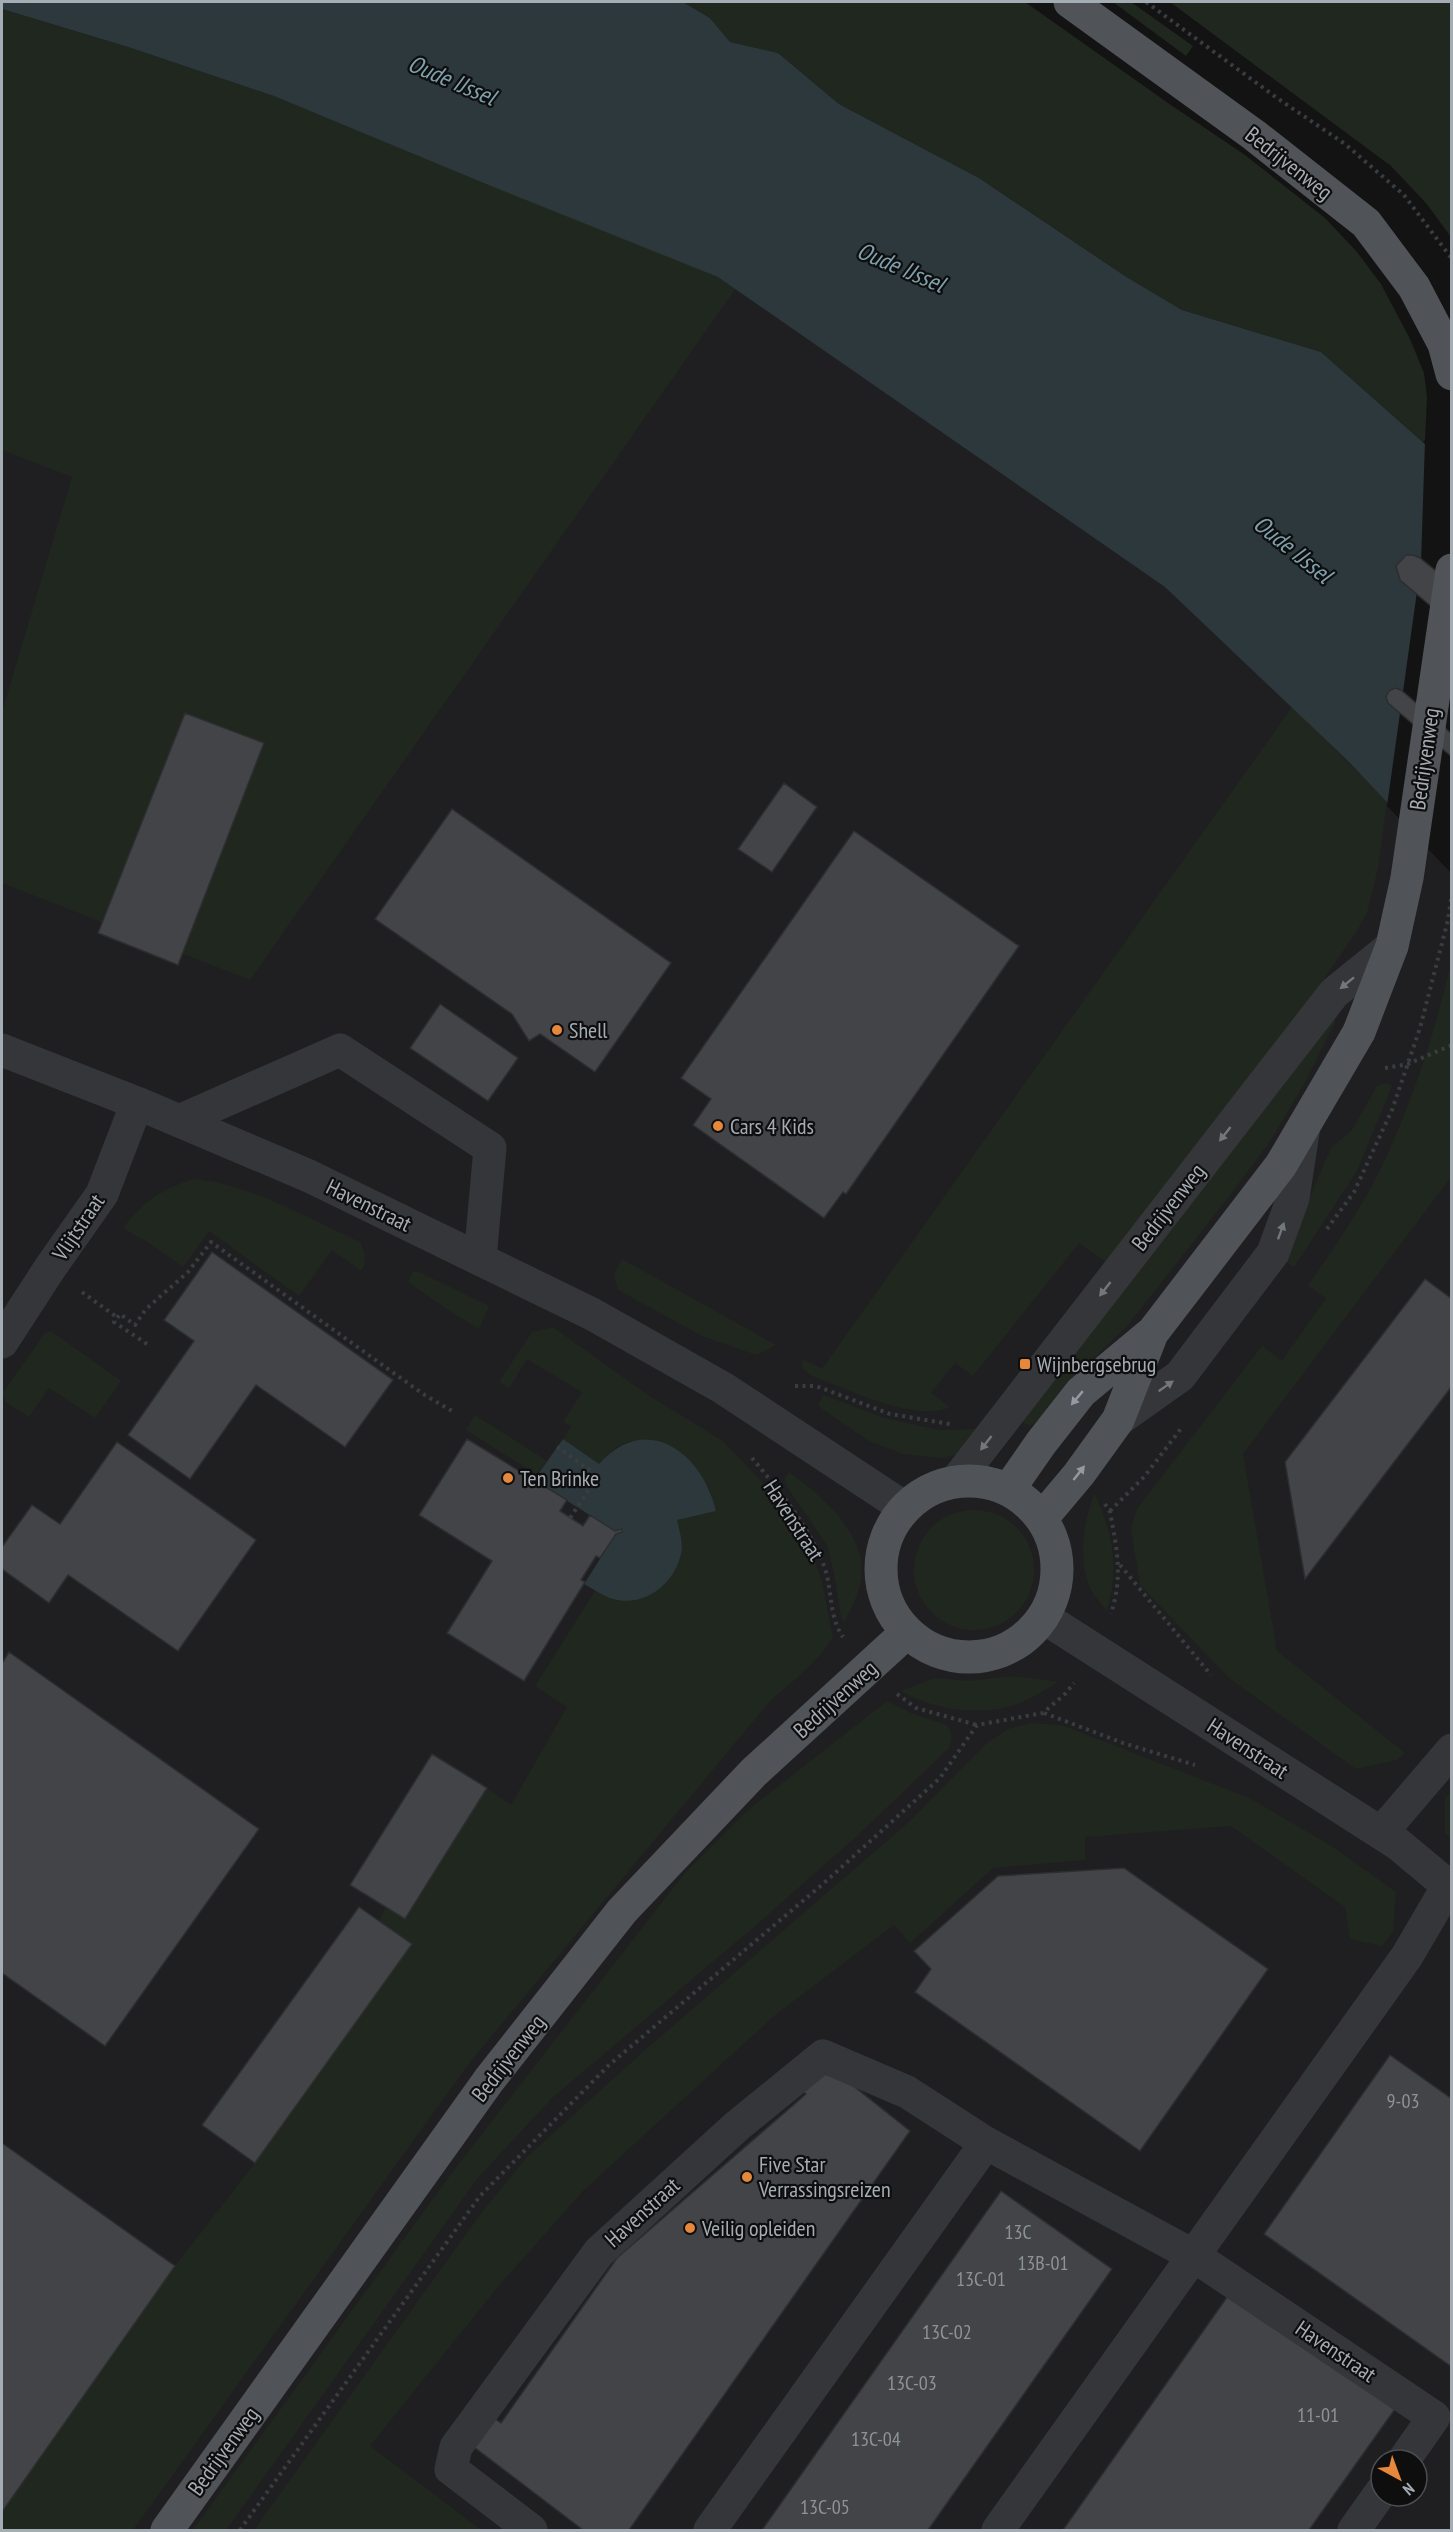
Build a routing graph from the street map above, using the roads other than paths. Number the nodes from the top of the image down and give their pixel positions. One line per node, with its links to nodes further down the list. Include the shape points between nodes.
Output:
1 (1070, 2): 2 (main road, Bedrijvenweg, via 1254,135 1366,223 1414,287 1444,344)
2 (1452, 374)
3 (1452, 570): 4 (main road, Bedrijvenweg, via 1407,878)
4 (1392, 946): 8 (main road, Bedrijvenweg, via 1359,1032); 13 (street, Bedrijvenweg, one-way to 13, via 1334,993)
5 (2, 1050): 6 (street, Havenstraat)
6 (137, 1103): 7 (street, Havenstraat); 11 (street, Vlijtstraat, via 102,1194)
7 (179, 1121): 9 (street, Havenstraat, via 309,1176); 9 (street, via 340,1050 490,1148)
8 (1305, 1124): 10 (main road, Bedrijvenweg, via 1281,1165); 12 (street, Bedrijvenweg, one-way to 8, via 1180,1376 1273,1253 1293,1198)
9 (480, 1259): 15 (street, Havenstraat, via 592,1314 723,1388)
10 (1153, 1332): 12 (main road, Bedrijvenweg); 14 (main road, Bedrijvenweg, one-way to 14, via 1081,1392)
11 (2, 1342)
12 (1118, 1420): 16 (main road, Bedrijvenweg, one-way to 12)
13 (956, 1481): 14 (main road, via 983,1481); 15 (main road, via 928,1489)
14 (1009, 1489): 16 (main road)
15 (905, 1508): 18 (main road, via 888,1532 880,1560 882,1590 889,1612)
16 (1042, 1518): 17 (main road, via 1053,1541 1058,1567 1054,1593)
17 (1044, 1617): 18 (main road, via 1023,1639 998,1653 968,1658 939,1652); 20 (street, Havenstraat)
18 (906, 1634): 26 (main road, Bedrijvenweg, via 753,1773 622,1911 489,2080)
19 (1452, 1750): 20 (street)
20 (1381, 1833): 21 (street, Havenstraat)
21 (1450, 1888): 23 (street, Havenstraat, via 1407,1956)
22 (986, 2143): 23 (street, Havenstraat); 27 (street, Havenstraat, via 907,2092 823,2056 737,2126 599,2252 456,2447 451,2469); 28 (street)
23 (1194, 2256): 24 (street, Havenstraat, via 1434,2417); 29 (street, Havenstraat)
24 (1412, 2448)
25 (1370, 2508): 30 (street)
26 (166, 2530)
27 (531, 2530)
28 (710, 2530)
29 (998, 2530)
30 (1354, 2530)

